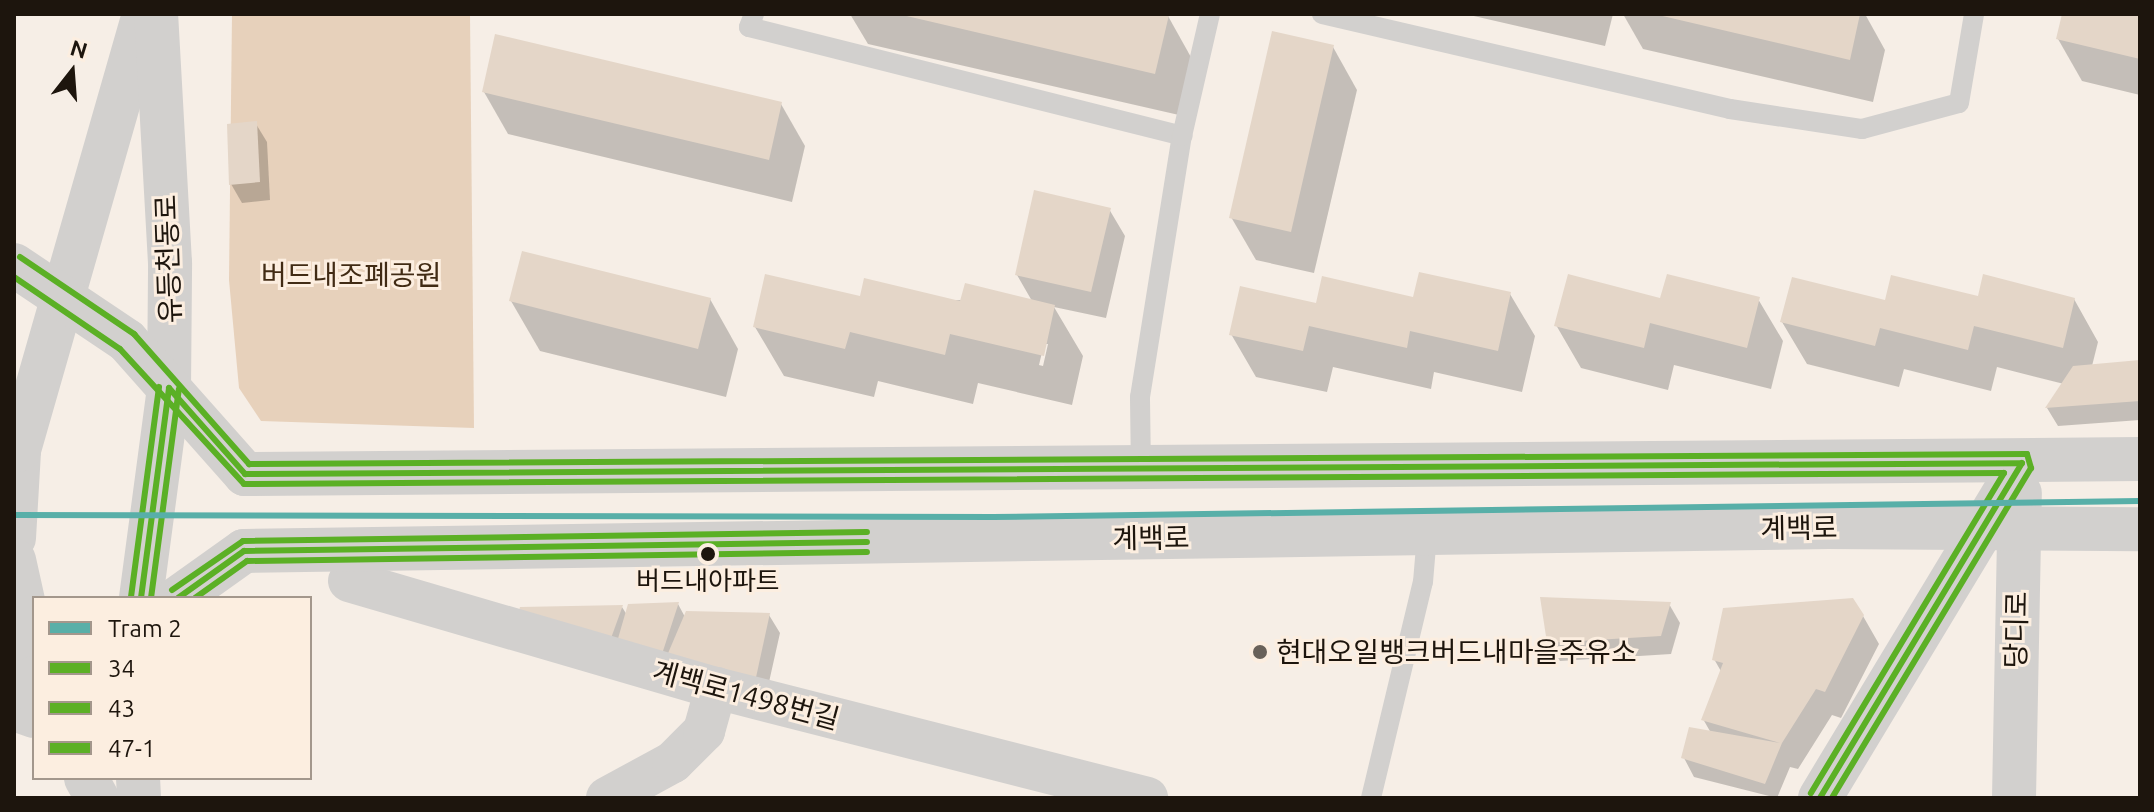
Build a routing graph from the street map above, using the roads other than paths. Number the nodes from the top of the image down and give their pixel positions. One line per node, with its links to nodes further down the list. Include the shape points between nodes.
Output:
1 (144, 14): 16 (main road, via 19,450)
2 (156, 14): 9 (main road, 유등천동로, via 170,263)
3 (754, 14): 7 (lane, via 749,27)
4 (1210, 14): 7 (lane)
5 (1322, 14): 6 (lane, via 1730,109 1862,129 1959,103)
6 (1974, 14)
7 (1182, 136): 12 (lane, via 1140,397)
8 (14, 265): 9 (main road, via 127,341)
9 (169, 388): 12 (main road, via 245,474); 19 (main road, 유등천동로)
10 (2140, 459): 11 (main road)
11 (2022, 463): 12 (main road); 13 (main road, 당디로)
12 (1141, 471)
13 (2002, 528): 14 (main road, 계백로); 15 (main road, 계백로); 31 (main road); 32 (main road, 당디로)
14 (2140, 529)
15 (1427, 534): 20 (main road, 계백로, via 244,551); 30 (lane, via 1423,582)
16 (14, 538)
17 (14, 560): 21 (main road)
18 (349, 581): 24 (street, 계백로1498번길)
19 (141, 596)
20 (181, 596)
21 (32, 641)
22 (32, 679): 23 (main road)
23 (14, 688)
24 (716, 688): 26 (street, 계백로1498번길); 28 (street, via 704,731 673,762)
25 (87, 780): 27 (main road)
26 (1075, 789): 29 (street, 계백로1498번길)
27 (97, 798)
28 (607, 798)
29 (1147, 798)
30 (1371, 798)
31 (1820, 798)
32 (2014, 798)

